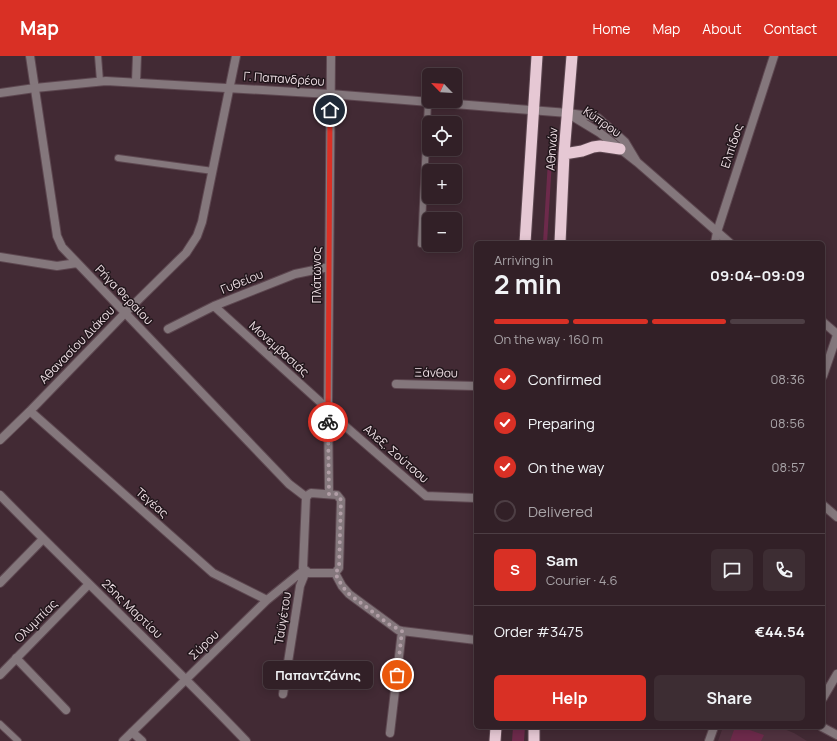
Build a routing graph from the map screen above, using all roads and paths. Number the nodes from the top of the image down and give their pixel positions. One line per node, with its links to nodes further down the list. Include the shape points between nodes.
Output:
1 (30, 56): 12 (street, Ρήγα Φεραίου)
2 (98, 56): 10 (lane)
3 (136, 56): 11 (street)
4 (236, 56): 13 (street, Αθανασίου Διάκου)
5 (331, 56): 15 (street, Πλάτωνος)
6 (537, 56): 19 (highway, Αθηνών)
7 (572, 56): 20 (highway, Αθηνών)
8 (765, 56): 9 (street)
9 (774, 56): 26 (street, Ελπίδος)
10 (100, 81): 11 (street, Γ. Παπανδρέου); 12 (street, Γ. Παπανδρέου)
11 (136, 82): 13 (street, Γ. Παπανδρέου)
12 (35, 88): 14 (street, Γ. Παπανδρέου); 33 (street, Ρήγα Φεραίου, via 57,236 62,247)
13 (230, 88): 15 (street, Γ. Παπανδρέου); 25 (street, Αθανασίου Διάκου)
14 (0, 93)
15 (330, 94): 16 (street, Γ. Παπανδρέου); 34 (street, Πλάτωνος)
16 (422, 102)
17 (462, 106): 19 (street, Γ. Παπανδρέου)
18 (428, 108): 31 (lane)
19 (534, 111): 20 (street, Γ. Παπανδρέου); 27 (highway, Αθηνών)
20 (568, 113): 21 (street, Κύπρου, via 589,125); 22 (highway, Αθηνών); 24 (street, Κύπρου, via 598,118 625,142)
21 (620, 149): 22 (highway, via 600,146); 24 (street, Κύπρου)
22 (564, 154): 28 (highway, Αθηνών)
23 (118, 158): 25 (lane)
24 (637, 162): 26 (street, Κύπρου)
25 (213, 171): 36 (street, Αθανασίου Διάκου, via 197,236 186,252)
26 (717, 232): 29 (street, Ελπίδος); 30 (street, Κύπρου)
27 (525, 241)
28 (560, 241)
29 (715, 241)
30 (728, 241)
31 (421, 244)
32 (0, 257): 33 (street, via 48,266)
33 (77, 263): 36 (street, Ρήγα Φεραίου)
34 (329, 267): 35 (street, Γυθείου, via 295,274); 44 (street, Πλάτωνος)
35 (214, 306): 38 (street, Γυθείου); 44 (street, Μονεμβασιάς)
36 (125, 313): 43 (street, Αθανασίου Διάκου); 48 (street, Ρήγα Φεραίου, via 289,484)
37 (825, 324): 39 (street)
38 (168, 329)
39 (837, 334): 40 (street)
40 (825, 370)
41 (396, 384): 42 (street, Ξάνθου)
42 (474, 386)
43 (30, 411): 45 (street, Αθανασίου Διάκου); 57 (street, Τεγέας, via 213,573)
44 (328, 413): 46 (street, Πλάτωνος); 49 (street, Αλεξ. Σούτσου, via 426,496)
45 (0, 440)
46 (329, 494): 48 (street, via 311,493); 54 (street, via 337,494 341,500 339,568)
47 (0, 495): 52 (street, 25ης Μαρτίου)
48 (306, 497): 53 (street, via 303,568)
49 (474, 498)
50 (825, 507): 51 (street)
51 (837, 517)
52 (43, 539): 55 (street); 56 (street, 25ης Μαρτίου)
53 (305, 571): 54 (street); 57 (street, Σύρου); 64 (street, Ταϋγέτου, via 300,586)
54 (335, 573): 58 (street, via 349,594)
55 (0, 583)
56 (89, 584): 60 (street, Ολυμπίας); 63 (street, 25ης Μαρτίου)
57 (267, 600): 63 (street, Σύρου)
58 (402, 631): 59 (street); 73 (street)
59 (474, 640)
60 (16, 658): 62 (street, Ολυμπίας); 66 (street)
61 (837, 674): 65 (street)
62 (0, 675)
63 (186, 679): 72 (street, Σύρου); 79 (street, 25ης Μαρτίου)
64 (283, 694)
65 (825, 695)
66 (66, 710)
67 (0, 724): 76 (lane)
68 (496, 729): 80 (highway)
69 (534, 729): 75 (highway)
70 (713, 729): 81 (street)
71 (825, 729): 74 (street)
72 (132, 732): 77 (street, Σύρου); 78 (street)
73 (390, 733)
74 (837, 736)
75 (536, 740)
76 (18, 741)
77 (123, 741)
78 (142, 741)
79 (246, 741)
80 (495, 741)
81 (709, 741)

